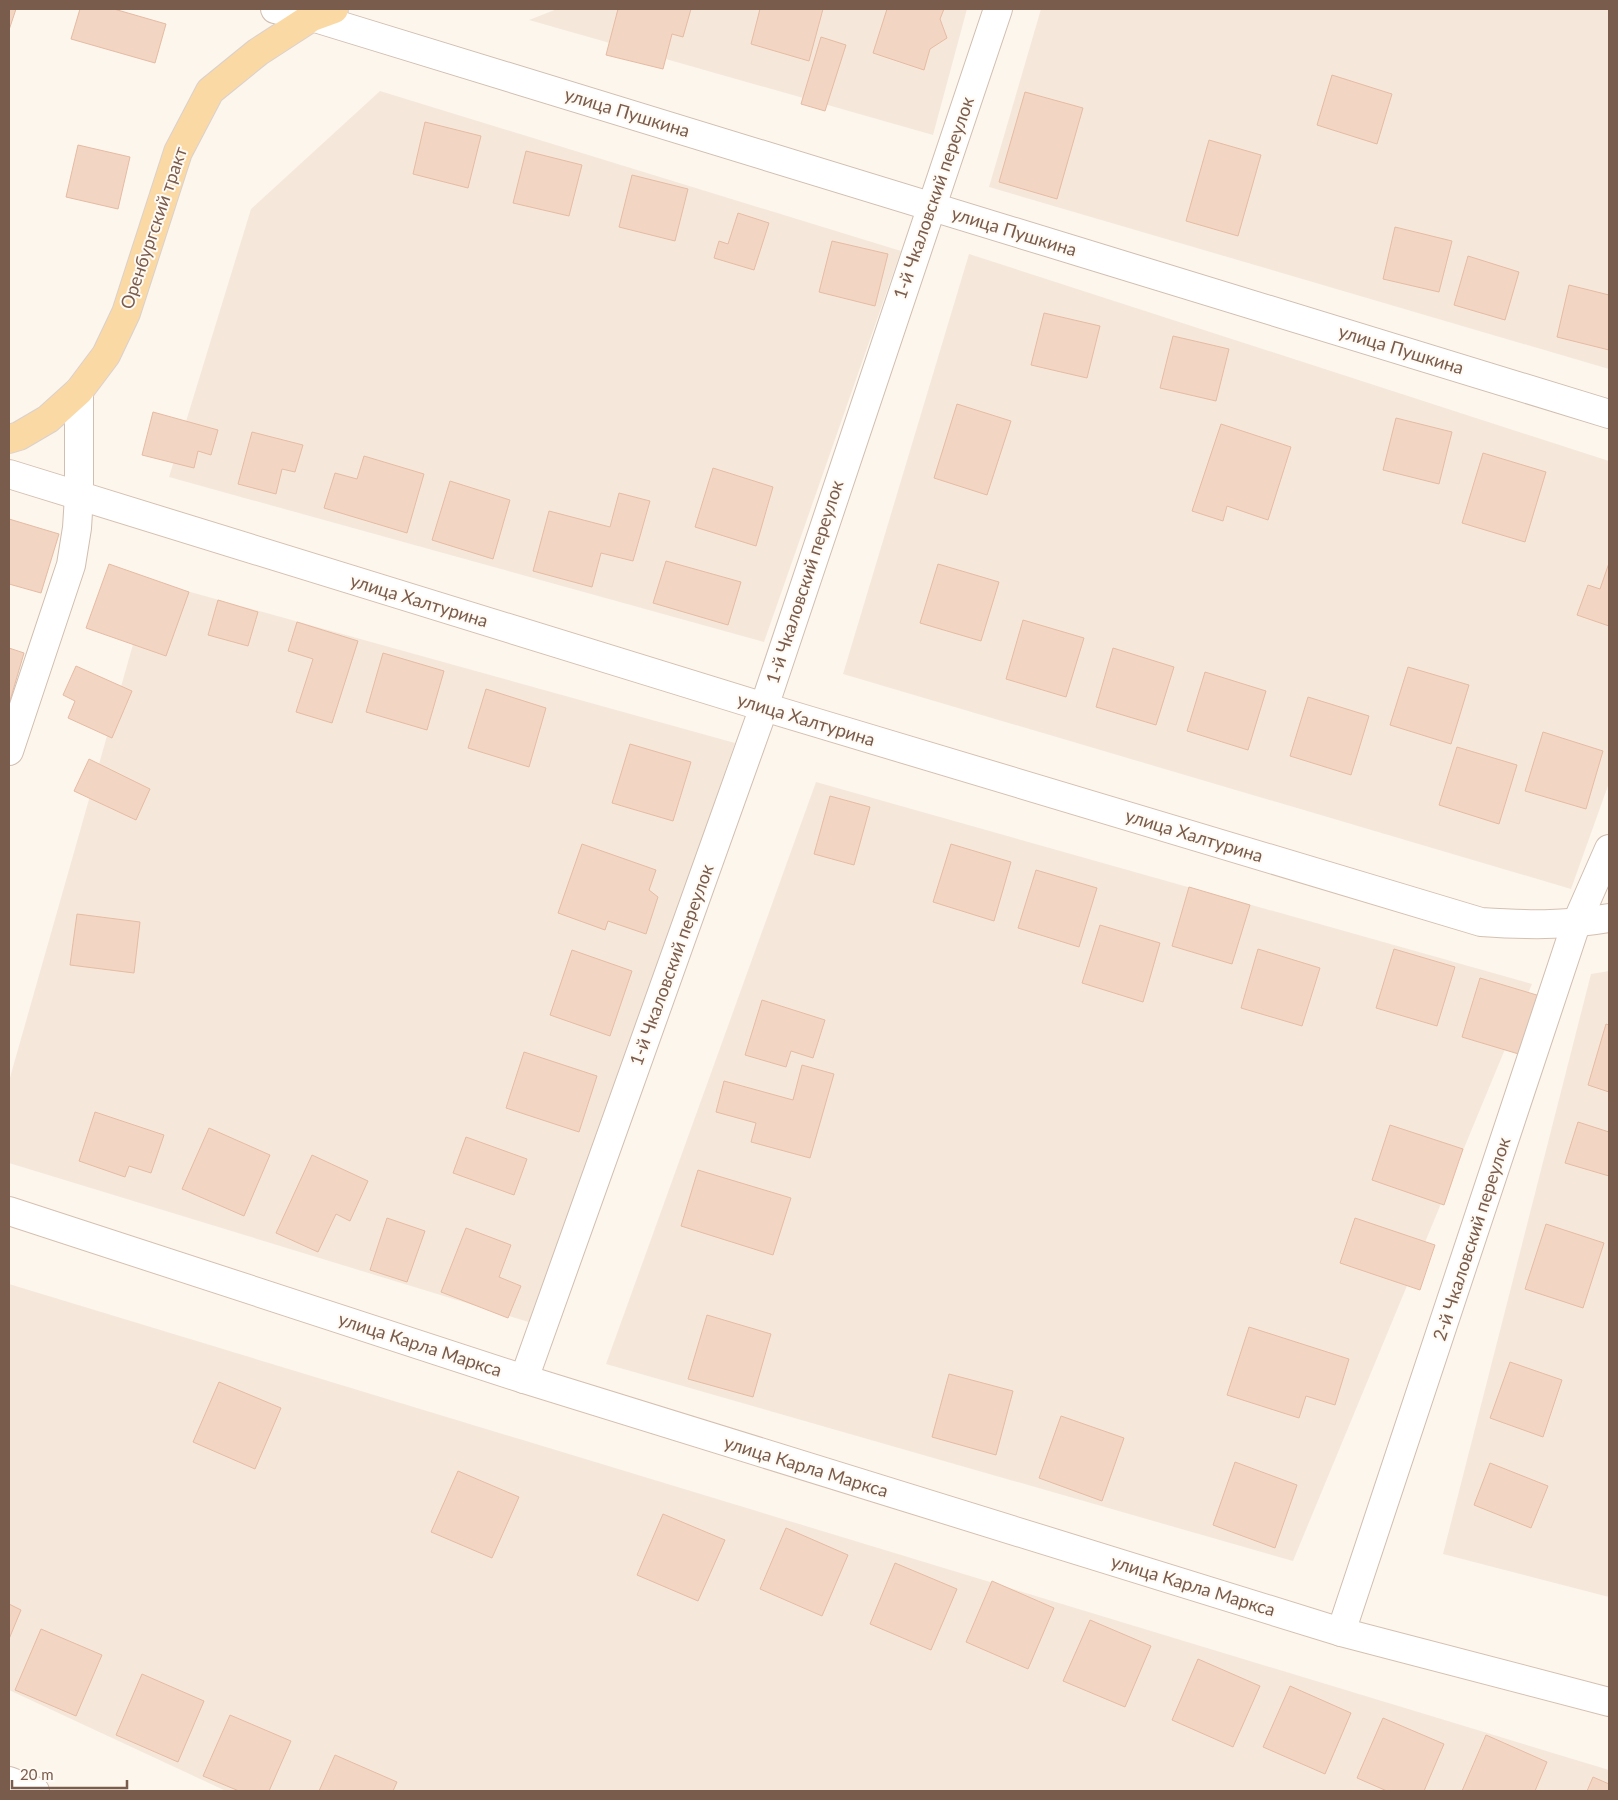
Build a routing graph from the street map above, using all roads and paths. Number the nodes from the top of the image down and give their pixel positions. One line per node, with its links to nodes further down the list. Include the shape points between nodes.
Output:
1 (274, 9): 3 (street, улица Пушкина)
2 (998, 9): 4 (street, 1-й Чкаловский переулок)
3 (323, 13): 4 (street, улица Пушкина); 5 (main road, Оренбургский тракт, via 258,52 210,91 178,152 126,313 106,355)
4 (931, 206): 6 (street, улица Пушкина); 10 (street, 1-й Чкаловский переулок)
5 (79, 391): 7 (main road, Оренбургский тракт, via 48,418); 9 (street)
6 (1609, 414)
7 (9, 439)
8 (9, 474): 9 (street, улица Халтурина)
9 (79, 496): 10 (street, улица Халтурина); 11 (street, via 71,564)
10 (764, 707): 14 (street, улица Халтурина, via 1481,922); 16 (street, 1-й Чкаловский переулок)
11 (9, 751)
12 (1609, 849): 14 (street, 2-й Чкаловский переулок)
13 (1609, 918): 14 (street, улица Халтурина)
14 (1576, 924): 17 (street, 2-й Чкаловский переулок)
15 (9, 1212): 16 (street, улица Карла Маркса)
16 (524, 1380): 17 (street, улица Карла Маркса)
17 (1341, 1632): 18 (street, улица Карла Маркса)
18 (1609, 1702)
19 (9, 1781): 20 (street)
20 (35, 1791)

